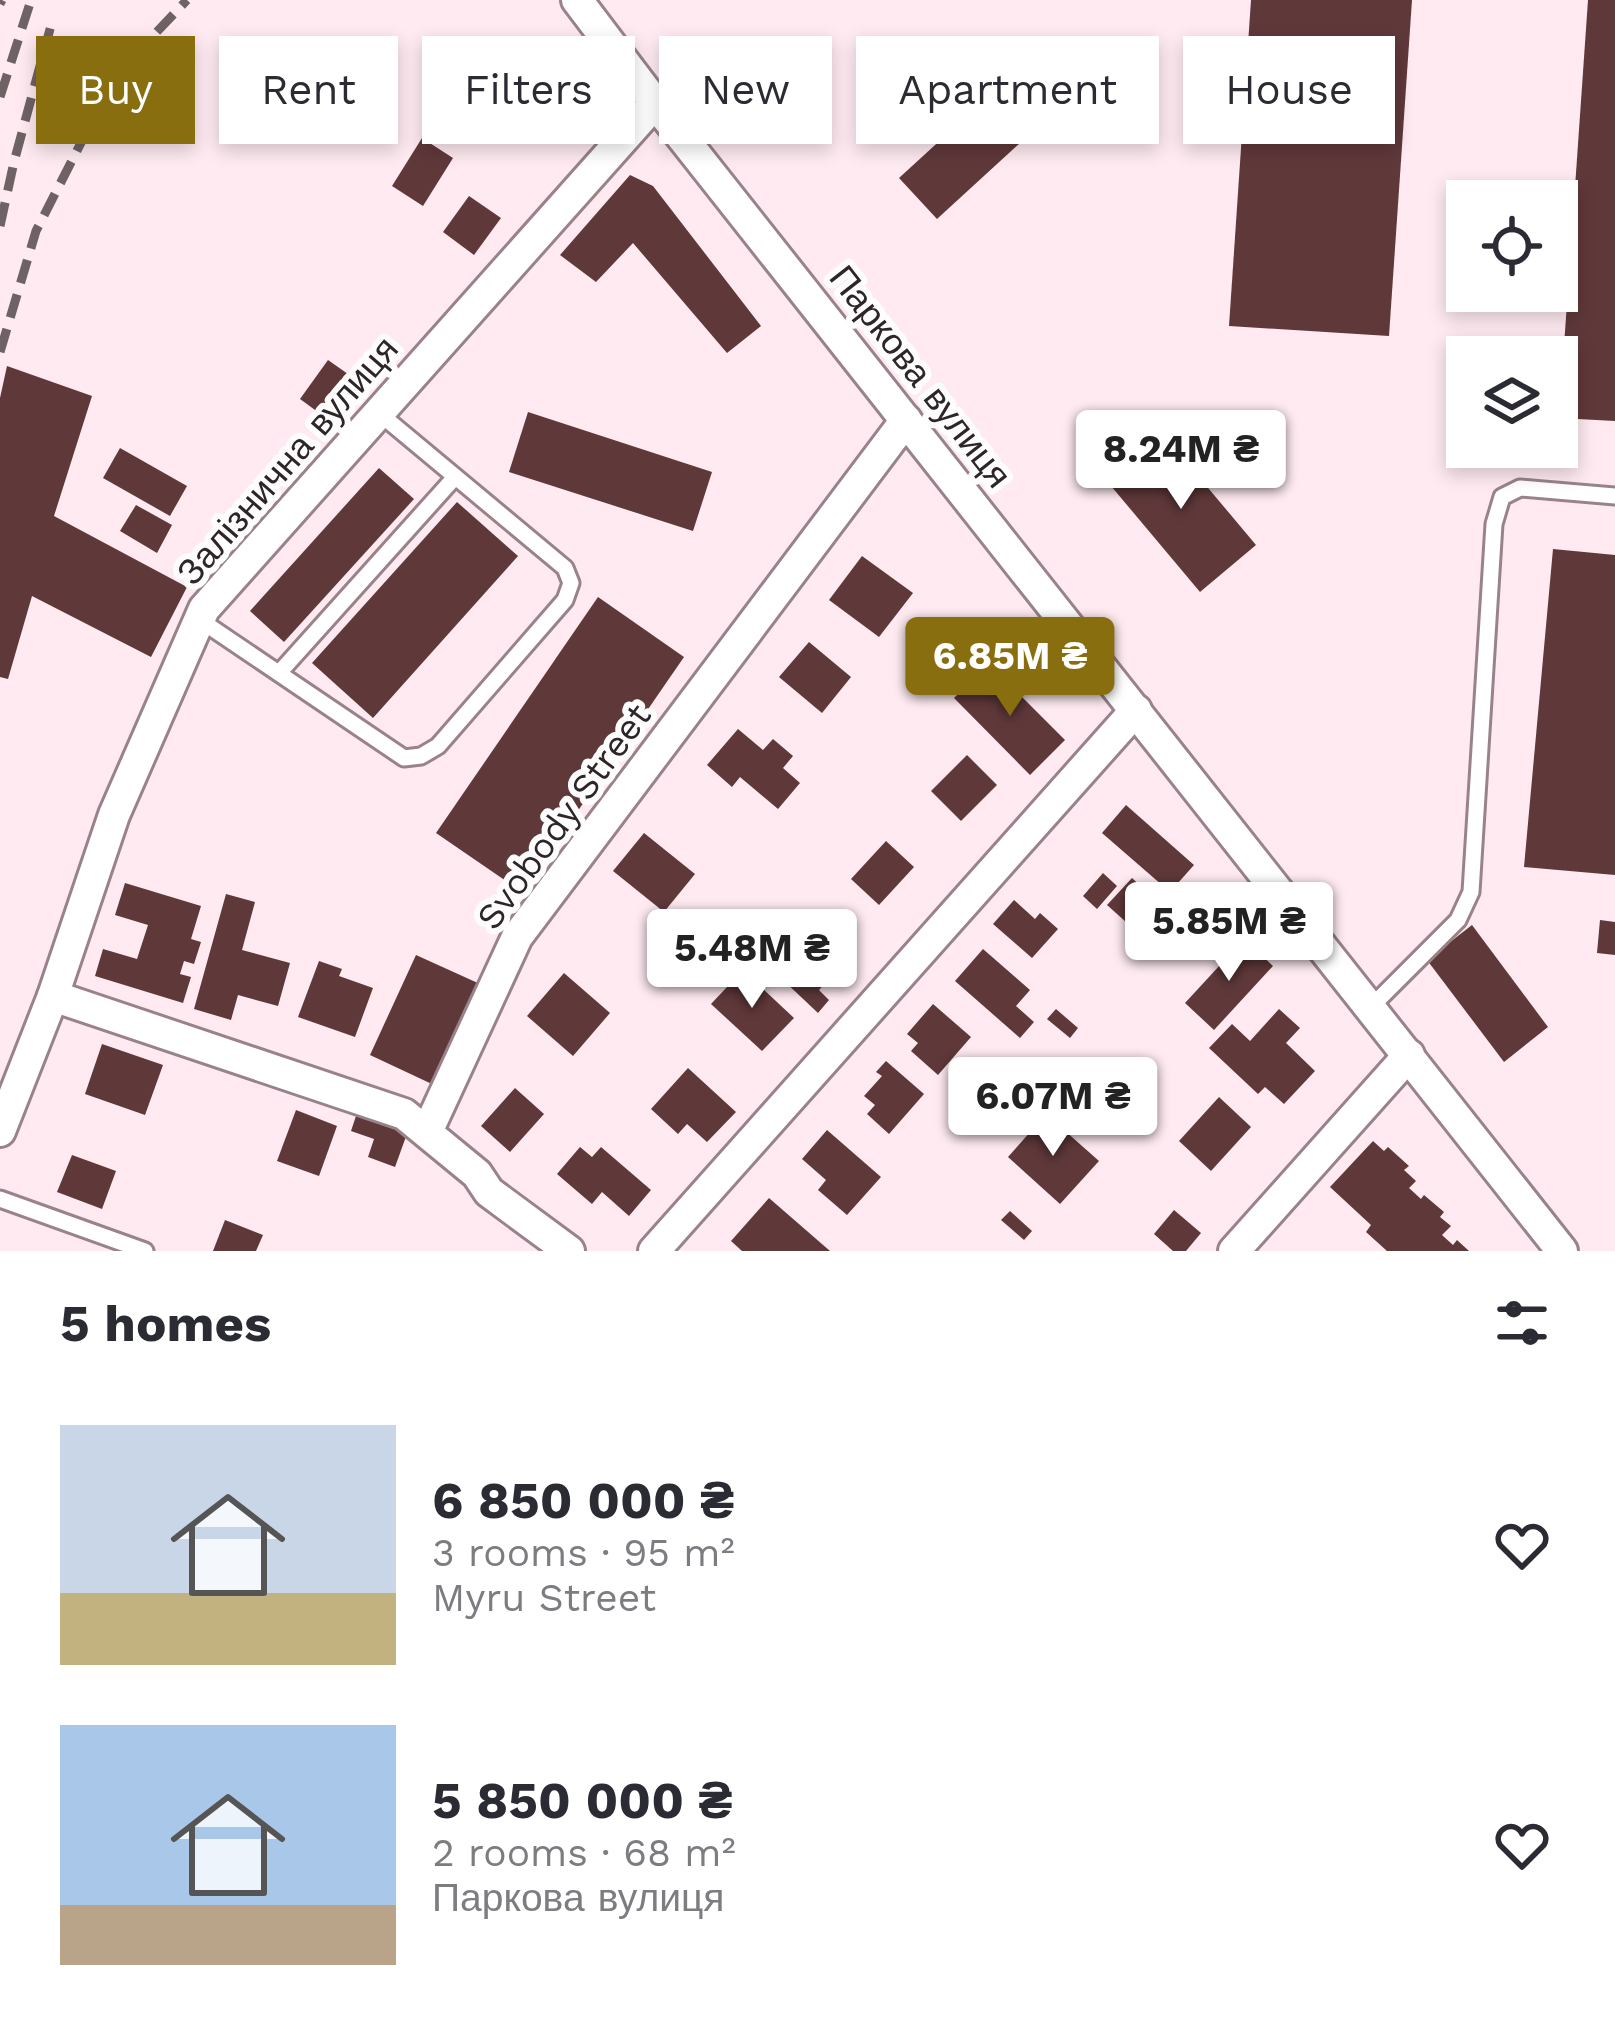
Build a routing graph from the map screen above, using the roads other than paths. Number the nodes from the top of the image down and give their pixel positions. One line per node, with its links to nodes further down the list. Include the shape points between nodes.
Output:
1 (577, 0): 2 (street, Паркова вулиця)
2 (655, 104): 3 (street, Залізнична вулиця); 4 (street, Паркова вулиця)
3 (379, 413): 5 (lane); 7 (street, Залізнична вулиця)
4 (906, 420): 9 (street, Паркова вулиця); 14 (street, Svobody Street, via 517,937)
5 (455, 477): 8 (lane); 8 (lane, via 565,568 571,583 565,600 438,746 404,758)
6 (1615, 496): 11 (lane, via 1520,488 1502,497 1471,892 1459,920)
7 (200, 620): 8 (lane); 10 (street, Залізнична вулиця, via 114,815)
8 (279, 674)
9 (1136, 710): 11 (street, Паркова вулиця); 18 (street)
10 (53, 996): 13 (street, Залізнична вулиця); 14 (street, via 404,1114)
11 (1371, 1007): 12 (street, Паркова вулиця)
12 (1408, 1055): 19 (street); 20 (street, Паркова вулиця)
13 (0, 1130)
14 (428, 1132): 17 (street, via 489,1192)
15 (0, 1199): 16 (lane)
16 (145, 1251)
17 (569, 1251)
18 (654, 1251)
19 (1234, 1251)
20 (1562, 1251)

